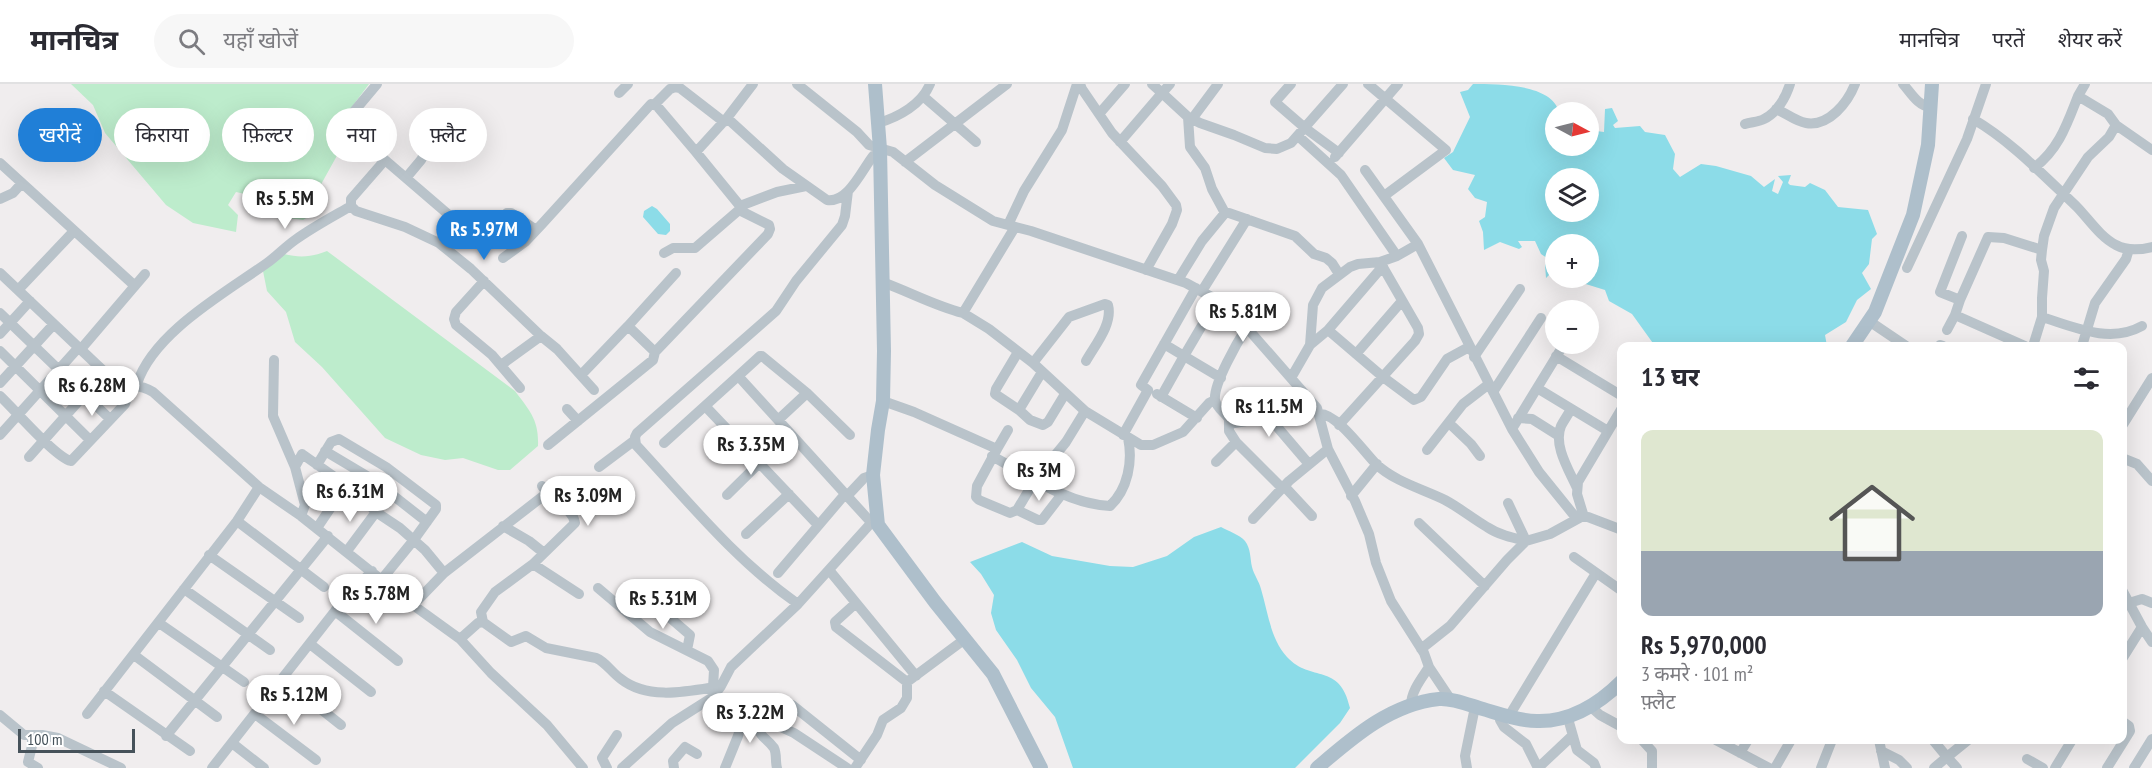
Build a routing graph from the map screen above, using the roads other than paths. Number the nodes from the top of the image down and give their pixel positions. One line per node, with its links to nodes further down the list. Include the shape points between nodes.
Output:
1 (376, 84): 30 (street)
2 (628, 84): 23 (street)
3 (753, 84): 35 (street)
4 (797, 84): 45 (street, via 857,132)
5 (875, 84): 36 (main road)
6 (930, 84): 26 (street)
7 (1007, 84): 37 (street)
8 (1079, 84): 32 (street); 66 (street, via 1062,130 1024,191)
9 (1125, 84): 32 (street)
10 (1152, 84): 24 (street)
11 (1170, 84): 24 (street)
12 (1291, 84): 40 (street, via 1275,102)
13 (1343, 84): 40 (street)
14 (1368, 84): 27 (street)
15 (1398, 84): 27 (street)
16 (1790, 84): 31 (street)
17 (1855, 84): 31 (street, via 1844,105 1822,120 1804,123)
18 (1904, 84): 29 (street, via 1924,107)
19 (1932, 84): 29 (main road)
20 (1986, 84): 34 (street)
21 (2085, 84): 25 (street)
22 (1212, 86): 33 (street)
23 (619, 93)
24 (1162, 93): 33 (street); 42 (street)
25 (2078, 96): 39 (street, via 2108,114); 53 (street, via 2061,139)
26 (924, 97): 36 (street); 37 (street)
27 (1386, 98): 46 (street); 60 (street, via 1446,150)
28 (655, 104): 35 (street, via 670,89 680,88); 44 (street); 68 (street)
29 (1930, 107): 102 (main road, via 1928,145 1913,215)
30 (357, 108)
31 (1776, 109): 38 (street, via 1764,119)
32 (1099, 114): 42 (street)
33 (1190, 118): 40 (street, via 1265,148 1291,144); 64 (street, via 1190,147 1205,168)
34 (1973, 119): 53 (street, via 1994,131); 80 (street)
35 (725, 120): 44 (street); 57 (street)
36 (878, 123): 45 (main road)
37 (954, 124): 41 (street); 50 (street)
38 (1745, 124)
39 (2116, 126): 43 (street); 59 (street)
40 (1302, 132): 46 (street); 52 (street)
41 (976, 142)
42 (1120, 142): 81 (street, via 1176,205 1172,224)
43 (2152, 150)
44 (696, 152): 63 (street)
45 (875, 153): 50 (street, via 893,152); 58 (street); 88 (main road)
46 (1339, 153): 52 (street)
47 (383, 162): 62 (street, via 351,199)
48 (387, 162): 55 (street)
49 (420, 162): 55 (street)
50 (905, 162): 66 (street, via 993,221)
51 (0, 163): 56 (street)
52 (1329, 164): 77 (street, via 1341,175)
53 (2034, 168): 59 (street)
54 (1365, 170): 60 (street)
55 (406, 178): 67 (street, via 449,215 454,221)
56 (22, 183): 61 (street); 69 (street)
57 (806, 186): 58 (street, via 832,201); 63 (street)
58 (848, 191): 189 (street, via 842,225 776,311 637,433)
59 (2061, 194): 74 (street, via 2114,244); 75 (street)
60 (1384, 196): 72 (street)
61 (0, 199)
62 (351, 206): 71 (street); 144 (street, via 295,240 194,314 155,350)
63 (739, 208): 76 (street, via 695,248 673,248); 123 (street, via 769,225 768,234)
64 (1225, 213): 65 (street); 87 (street)
65 (1247, 219): 85 (street, via 1295,236 1314,254 1332,263); 90 (street)
66 (1012, 226): 81 (street); 98 (street)
67 (452, 227): 68 (street, via 477,241 511,213); 71 (street)
68 (536, 230): 78 (street)
69 (74, 231): 89 (street); 92 (street)
70 (1962, 236): 94 (street, via 1940,292)
71 (438, 243): 86 (street)
72 (1418, 244): 77 (street); 125 (street)
73 (2152, 247): 74 (street)
74 (2129, 249): 110 (street, via 2095,303)
75 (2042, 250): 94 (street, via 1988,237); 100 (street)
76 (664, 253)
77 (1397, 256): 79 (street)
78 (503, 258)
79 (1381, 264): 85 (street, via 1358,264); 96 (street); 108 (street)
80 (1907, 268)
81 (1146, 270): 87 (street)
82 (0, 273): 92 (street)
83 (676, 273): 105 (street)
84 (145, 274): 89 (street)
85 (1339, 274): 120 (street, via 1316,298)
86 (484, 280): 112 (street); 132 (street, via 454,319)
87 (1178, 280): 90 (street)
88 (882, 282): 98 (street); 159 (main road)
89 (135, 286): 121 (street)
90 (1199, 289): 93 (street); 118 (street)
91 (1520, 289): 125 (street)
92 (18, 290): 95 (street)
93 (1217, 300): 107 (street); 127 (street)
94 (1960, 300): 99 (street)
95 (30, 301): 103 (street); 104 (street)
96 (1402, 301): 126 (street); 139 (street, via 1419,334)
97 (0, 313): 103 (street)
98 (963, 313): 124 (street)
99 (1955, 315): 109 (street); 115 (street)
100 (2043, 316): 110 (street); 116 (street)
101 (1541, 318): 146 (street)
102 (1869, 321): 113 (main road); 114 (street)
103 (10, 322): 111 (street); 119 (street)
104 (54, 324): 119 (street); 121 (street)
105 (628, 326): 123 (street); 136 (street)
106 (2142, 326): 110 (street, via 2109,334)
107 (1247, 327): 140 (street); 141 (street)
108 (1328, 330): 120 (street); 126 (street)
109 (1947, 330)
110 (2086, 331): 117 (street)
111 (0, 334)
112 (541, 336): 132 (street); 136 (street)
113 (1855, 342)
114 (1900, 342)
115 (2016, 342)
116 (2034, 342)
117 (2083, 342)
118 (1164, 344): 127 (street); 149 (street, via 1141,385)
119 (35, 345): 133 (street); 134 (street)
120 (1310, 345): 141 (street)
121 (80, 348): 134 (street); 137 (street)
122 (0, 351): 133 (street)
123 (655, 351): 175 (street, via 653,360)
124 (1018, 352): 131 (street); 164 (street, via 995,393)
125 (1472, 352): 139 (street, via 1448,359 1419,399 1409,397); 146 (street)
126 (1356, 354): 139 (street)
127 (1184, 356): 140 (street); 157 (street)
128 (1556, 356): 147 (street); 152 (street)
129 (274, 360): 209 (street, via 273,416)
130 (1086, 361): 131 (street, via 1108,322 1108,305 1069,318)
131 (1033, 363): 135 (street)
132 (501, 365): 145 (street)
133 (16, 366): 143 (street); 150 (street)
134 (58, 369): 150 (street); 153 (street)
135 (1042, 372): 154 (street); 164 (street)
136 (582, 374): 148 (street)
137 (110, 377): 144 (street, via 124,384); 153 (street); 173 (street, via 127,401)
138 (737, 377): 151 (street, via 762,356); 160 (street); 174 (street)
139 (1383, 377): 178 (street)
140 (1221, 378): 158 (street)
141 (1291, 378): 167 (street)
142 (2152, 378): 172 (street)
143 (0, 383)
144 (137, 384): 215 (street, via 153,392)
145 (520, 388)
146 (1491, 388): 176 (street, via 1463,404); 179 (street)
147 (1537, 388): 163 (street); 171 (street)
148 (594, 390)
149 (1149, 390): 157 (street); 186 (street)
150 (39, 391): 166 (street); 169 (street)
151 (807, 393): 174 (street); 185 (street)
152 (1617, 393)
153 (85, 394): 169 (street); 173 (street)
154 (1065, 394): 164 (street, via 1046,425 1034,423); 165 (street)
155 (1245, 394): 161 (street)
156 (0, 396): 166 (street)
157 (1161, 397): 170 (street)
158 (1215, 400): 170 (street); 177 (street)
159 (883, 401): 198 (street, via 914,412); 211 (main road)
160 (706, 407): 183 (street); 192 (street)
161 (1261, 408): 177 (street, via 1246,421); 205 (street)
162 (567, 409): 175 (street)
163 (1571, 409): 181 (street); 187 (street)
164 (1019, 410)
165 (1085, 411): 186 (street); 212 (street)
166 (18, 413): 184 (street); 190 (street)
167 (1319, 414): 178 (street, via 1329,416); 195 (street)
168 (1617, 416): 181 (street)
169 (66, 417): 188 (street); 190 (street)
170 (1197, 418): 194 (street, via 1183,432)
171 (1518, 418): 179 (street); 187 (street, via 1532,419)
172 (2127, 418)
173 (110, 419): 188 (street)
174 (778, 420): 182 (street)
175 (578, 422): 193 (street)
176 (1449, 423): 196 (street); 200 (street)
177 (1229, 424): 191 (street, via 1228,431)
178 (1339, 425): 206 (street)
179 (1512, 429): 228 (street, via 1539,472)
180 (1008, 430): 198 (street)
181 (1608, 431): 217 (street)
182 (790, 433): 204 (street); 219 (street)
183 (731, 434): 199 (street); 204 (street)
184 (0, 435)
185 (850, 435)
186 (1125, 436): 194 (street); 208 (street, via 1131,454)
187 (1559, 436): 217 (street)
188 (90, 440): 190 (street, via 69,461)
189 (635, 440): 210 (street); 266 (street, via 746,562)
190 (45, 441): 201 (street)
191 (1236, 442): 203 (street); 216 (street)
192 (664, 443)
193 (548, 445)
194 (1148, 446): 208 (street)
195 (1328, 449): 205 (street); 222 (street)
196 (1427, 450)
197 (325, 451): 207 (street); 231 (street, via 372,479); 231 (street, via 331,441 339,439 386,467 435,502 436,509)
198 (994, 453): 212 (street); 224 (street, via 976,496 1010,513)
199 (712, 454)
200 (1480, 456)
201 (29, 457)
202 (2127, 460): 213 (street, via 2137,464)
203 (1216, 462)
204 (759, 463): 218 (street); 221 (street)
205 (1308, 464): 216 (street)
206 (1377, 464): 222 (street); 241 (street, via 1488,528)
207 (317, 465): 209 (street, via 302,454); 214 (street)
208 (1129, 466): 220 (street, via 1118,498 1110,506)
209 (295, 467): 226 (street, via 305,505)
210 (599, 467)
211 (873, 475): 219 (street); 232 (main road)
212 (1035, 480): 220 (street); 224 (street)
213 (2152, 480)
214 (346, 485): 225 (street); 236 (street)
215 (259, 487): 226 (street); 230 (street)
216 (1283, 487): 227 (street); 229 (street)
217 (1576, 488): 228 (street)
218 (789, 494): 234 (street); 238 (street)
219 (847, 494): 232 (street); 234 (street)
220 (1062, 494): 224 (street, via 1042,520)
221 (727, 495)
222 (1351, 496): 278 (street, via 1369,534 1391,601)
223 (1508, 503): 241 (street)
224 (1017, 510)
225 (376, 512): 240 (street); 242 (street)
226 (301, 516): 236 (street)
227 (1312, 516)
228 (1580, 518): 237 (street); 241 (street)
229 (1253, 519)
230 (237, 521): 244 (street); 247 (street)
231 (427, 522): 240 (street)
232 (875, 524): 248 (street); 275 (main road)
233 (1419, 524): 254 (street)
234 (818, 525): 251 (street)
235 (503, 526): 243 (street); 243 (street, via 544,489 574,517 575,523); 250 (street)
236 (317, 528): 239 (street)
237 (1617, 529)
238 (746, 534)
239 (327, 536): 242 (street); 247 (street)
240 (413, 541): 250 (street); 253 (street)
241 (1526, 541): 254 (street)
242 (347, 551): 249 (street)
243 (544, 553): 246 (street)
244 (209, 555): 258 (street); 261 (street)
245 (1574, 557): 252 (street)
246 (534, 564): 259 (street); 270 (street, via 495,592 482,612)
247 (300, 569): 255 (street); 261 (street)
248 (829, 570): 262 (street); 266 (street)
249 (372, 572): 253 (street); 268 (street)
250 (444, 573): 267 (street)
251 (778, 573)
252 (1596, 573): 257 (street); 301 (street)
253 (382, 579): 267 (street)
254 (1485, 586): 278 (street, via 1450,626)
255 (324, 587)
256 (598, 588): 280 (street, via 645,628)
257 (1617, 588)
258 (184, 589): 271 (street); 273 (street)
259 (579, 594)
260 (2127, 599): 263 (street)
261 (274, 601): 269 (street); 273 (street)
262 (856, 603): 287 (street); 287 (street, via 835,622 836,627)
263 (2129, 603): 264 (street, via 2142,599); 272 (street)
264 (2152, 603)
265 (654, 604): 280 (street, via 690,634)
266 (798, 604): 289 (street, via 739,658)
267 (413, 605): 274 (street)
268 (335, 611): 277 (street); 283 (street)
269 (299, 618)
270 (483, 622): 274 (street); 289 (street, via 511,642 526,636 546,648 602,660 622,680 656,693)
271 (159, 623): 282 (street); 284 (street)
272 (2142, 627): 276 (street); 281 (street)
273 (248, 634): 279 (street); 284 (street)
274 (460, 639): 336 (street, via 541,719)
275 (965, 639): 287 (street); 343 (main road, via 993,674)
276 (2152, 642)
277 (310, 644): 286 (street); 292 (street)
278 (1421, 649): 285 (street)
279 (270, 650)
280 (687, 650): 289 (street, via 712,665)
281 (2127, 651)
282 (134, 655): 291 (street); 294 (street)
283 (398, 661)
284 (222, 667): 288 (street); 294 (street)
285 (1429, 667): 293 (street); 295 (street, via 1418,683)
286 (283, 679): 299 (street); 306 (street)
287 (911, 679): 329 (street, via 901,708 883,720)
288 (244, 682)
289 (717, 686): 338 (street, via 718,693 672,723)
290 (1617, 686): 297 (main road)
291 (104, 691): 298 (street); 309 (street)
292 (371, 692)
293 (1446, 699): 295 (main road); 296 (main road)
294 (195, 700): 303 (street); 309 (street)
295 (1412, 705): 344 (main road, via 1371,724)
296 (1475, 707): 301 (main road); 345 (street, via 1465,756)
297 (1591, 707): 302 (main road); 305 (street)
298 (87, 714)
299 (255, 714): 312 (street); 328 (street)
300 (0, 715): 308 (street, via 18,732)
301 (1505, 715): 302 (main road, via 1537,722); 346 (street, via 1500,720 1504,727 1526,744)
302 (1567, 716): 310 (street)
303 (217, 717)
304 (766, 719): 329 (street, via 792,705); 340 (street, via 753,712 744,714); 341 (street, via 759,732 775,750); 342 (street)
305 (1617, 724)
306 (341, 725)
307 (617, 735): 337 (street, via 602,758)
308 (32, 736): 330 (street); 333 (street, via 57,738)
309 (166, 736): 323 (street)
310 (1572, 736): 346 (street); 347 (street, via 1577,750)
311 (2152, 739): 359 (street)
312 (232, 743): 334 (street); 335 (street)
313 (1646, 744): 348 (street, via 1652,751)
314 (1723, 744): 324 (street)
315 (1746, 744): 324 (street)
316 (1789, 744): 350 (street)
317 (1830, 744): 351 (street)
318 (1937, 744): 326 (street)
319 (1963, 744): 326 (street)
320 (2070, 744): 357 (street)
321 (2122, 744): 358 (street)
322 (1880, 745): 352 (street); 353 (street)
323 (190, 751)
324 (1740, 753): 331 (street)
325 (697, 754): 339 (street, via 685,747 673,761)
326 (1947, 757): 354 (street); 355 (street)
327 (2027, 759): 356 (street)
328 (316, 760)
329 (858, 764)
330 (26, 765): 332 (street)
331 (1754, 765): 349 (street)
332 (38, 768)
333 (122, 768)
334 (212, 768)
335 (264, 768)
336 (583, 768)
337 (607, 768)
338 (622, 768)
339 (674, 768)
340 (725, 768)
341 (777, 768)
342 (847, 768)
343 (1041, 768)
344 (1317, 768)
345 (1467, 768)
346 (1538, 768)
347 (1596, 768)
348 (1652, 768)
349 (1769, 768)
350 (1775, 768)
351 (1821, 768)
352 (1885, 768)
353 (1907, 768)
354 (1934, 768)
355 (1957, 768)
356 (2043, 768)
357 (2055, 768)
358 (2107, 768)
359 (2134, 768)

